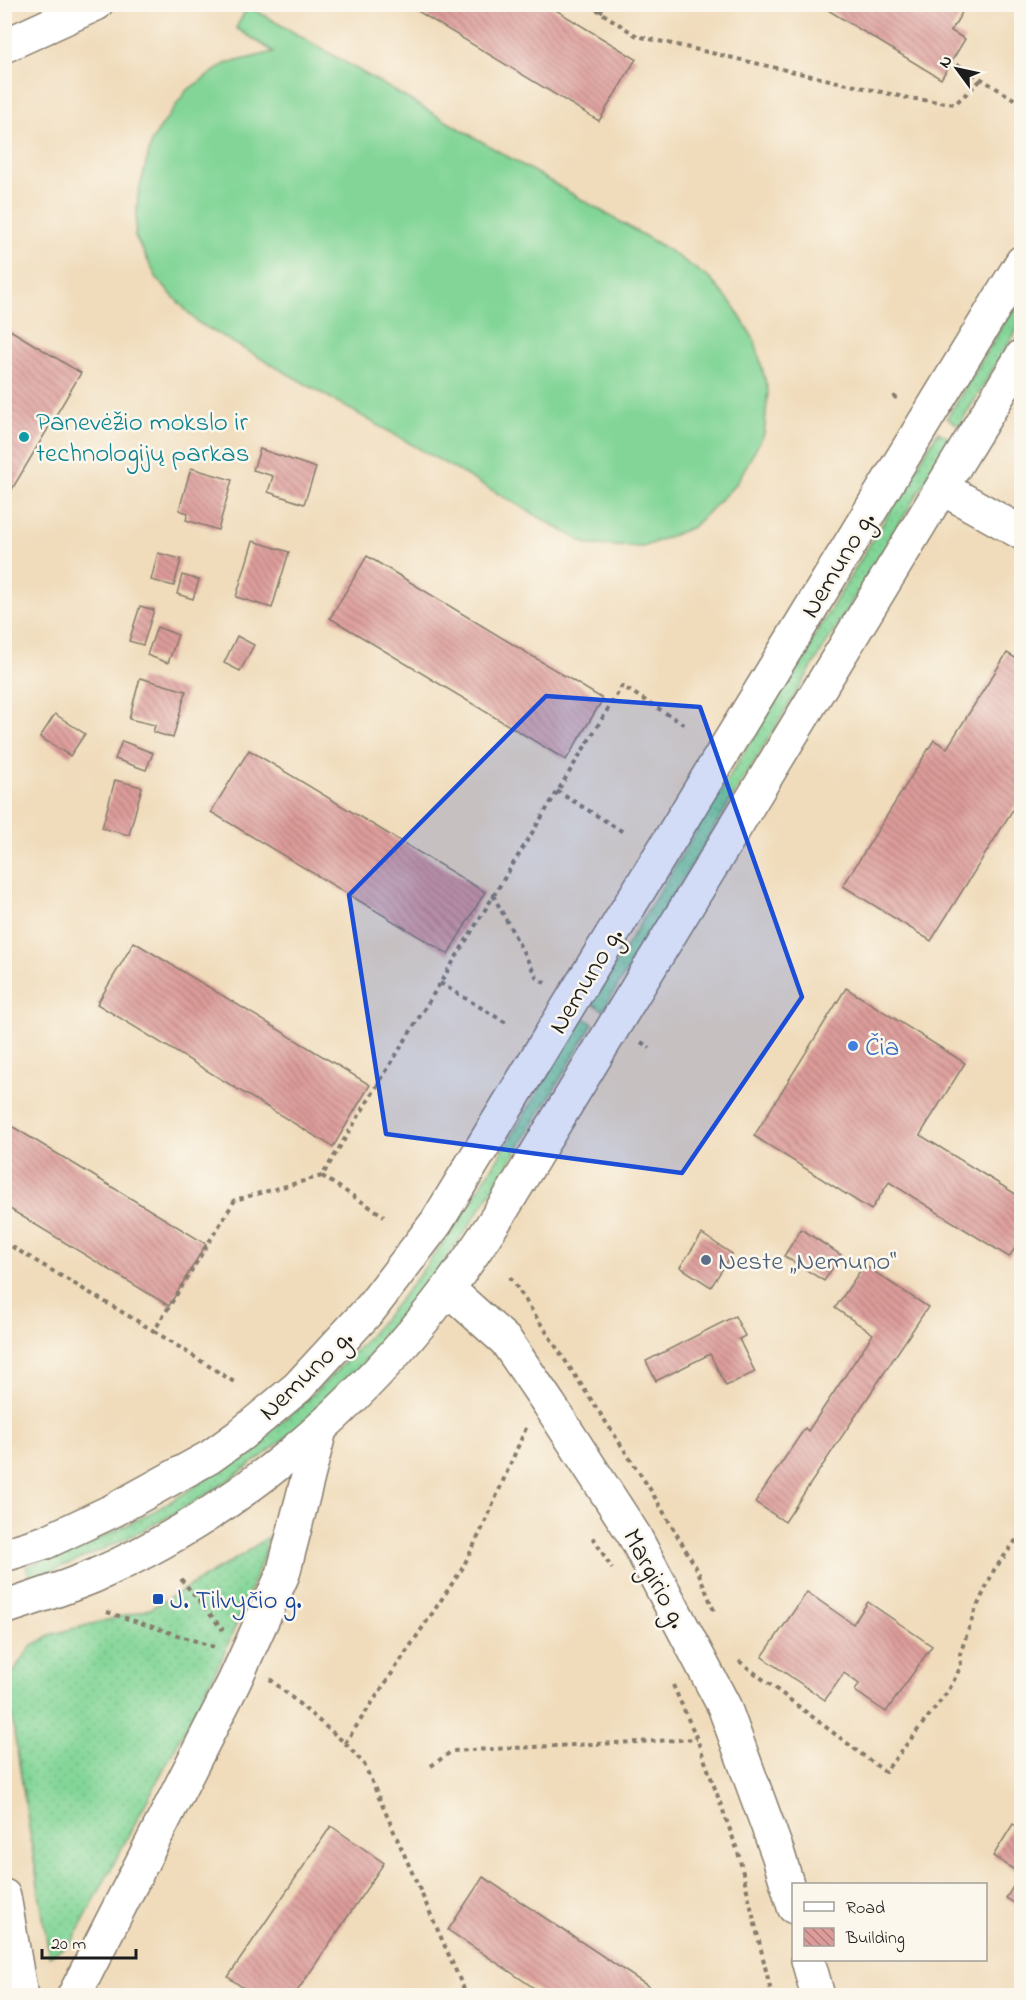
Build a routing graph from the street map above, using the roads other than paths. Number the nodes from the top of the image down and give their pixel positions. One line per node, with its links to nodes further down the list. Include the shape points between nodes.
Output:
1 (96, 4): 2 (main road)
2 (4, 46)
3 (1022, 262): 9 (main road, Nemuno g., via 436,1223 371,1308 298,1387 210,1457 114,1510 46,1542)
4 (1022, 356): 5 (main road, Nemuno g.)
5 (942, 488): 6 (main road); 7 (main road, Nemuno g., via 505,1205)
6 (1022, 533)
7 (448, 1288): 8 (main road, Nemuno g., via 408,1337); 12 (main road, Margirio g., via 506,1341 634,1535 724,1706)
8 (320, 1430): 10 (main road, Nemuno g., via 235,1497 154,1546 94,1576); 15 (main road, via 283,1574 245,1658)
9 (4, 1555)
10 (4, 1608)
11 (4, 1896): 14 (main road)
12 (792, 1900)
13 (809, 1961): 16 (main road)
14 (21, 1995)
15 (74, 1995)
16 (818, 1995)

